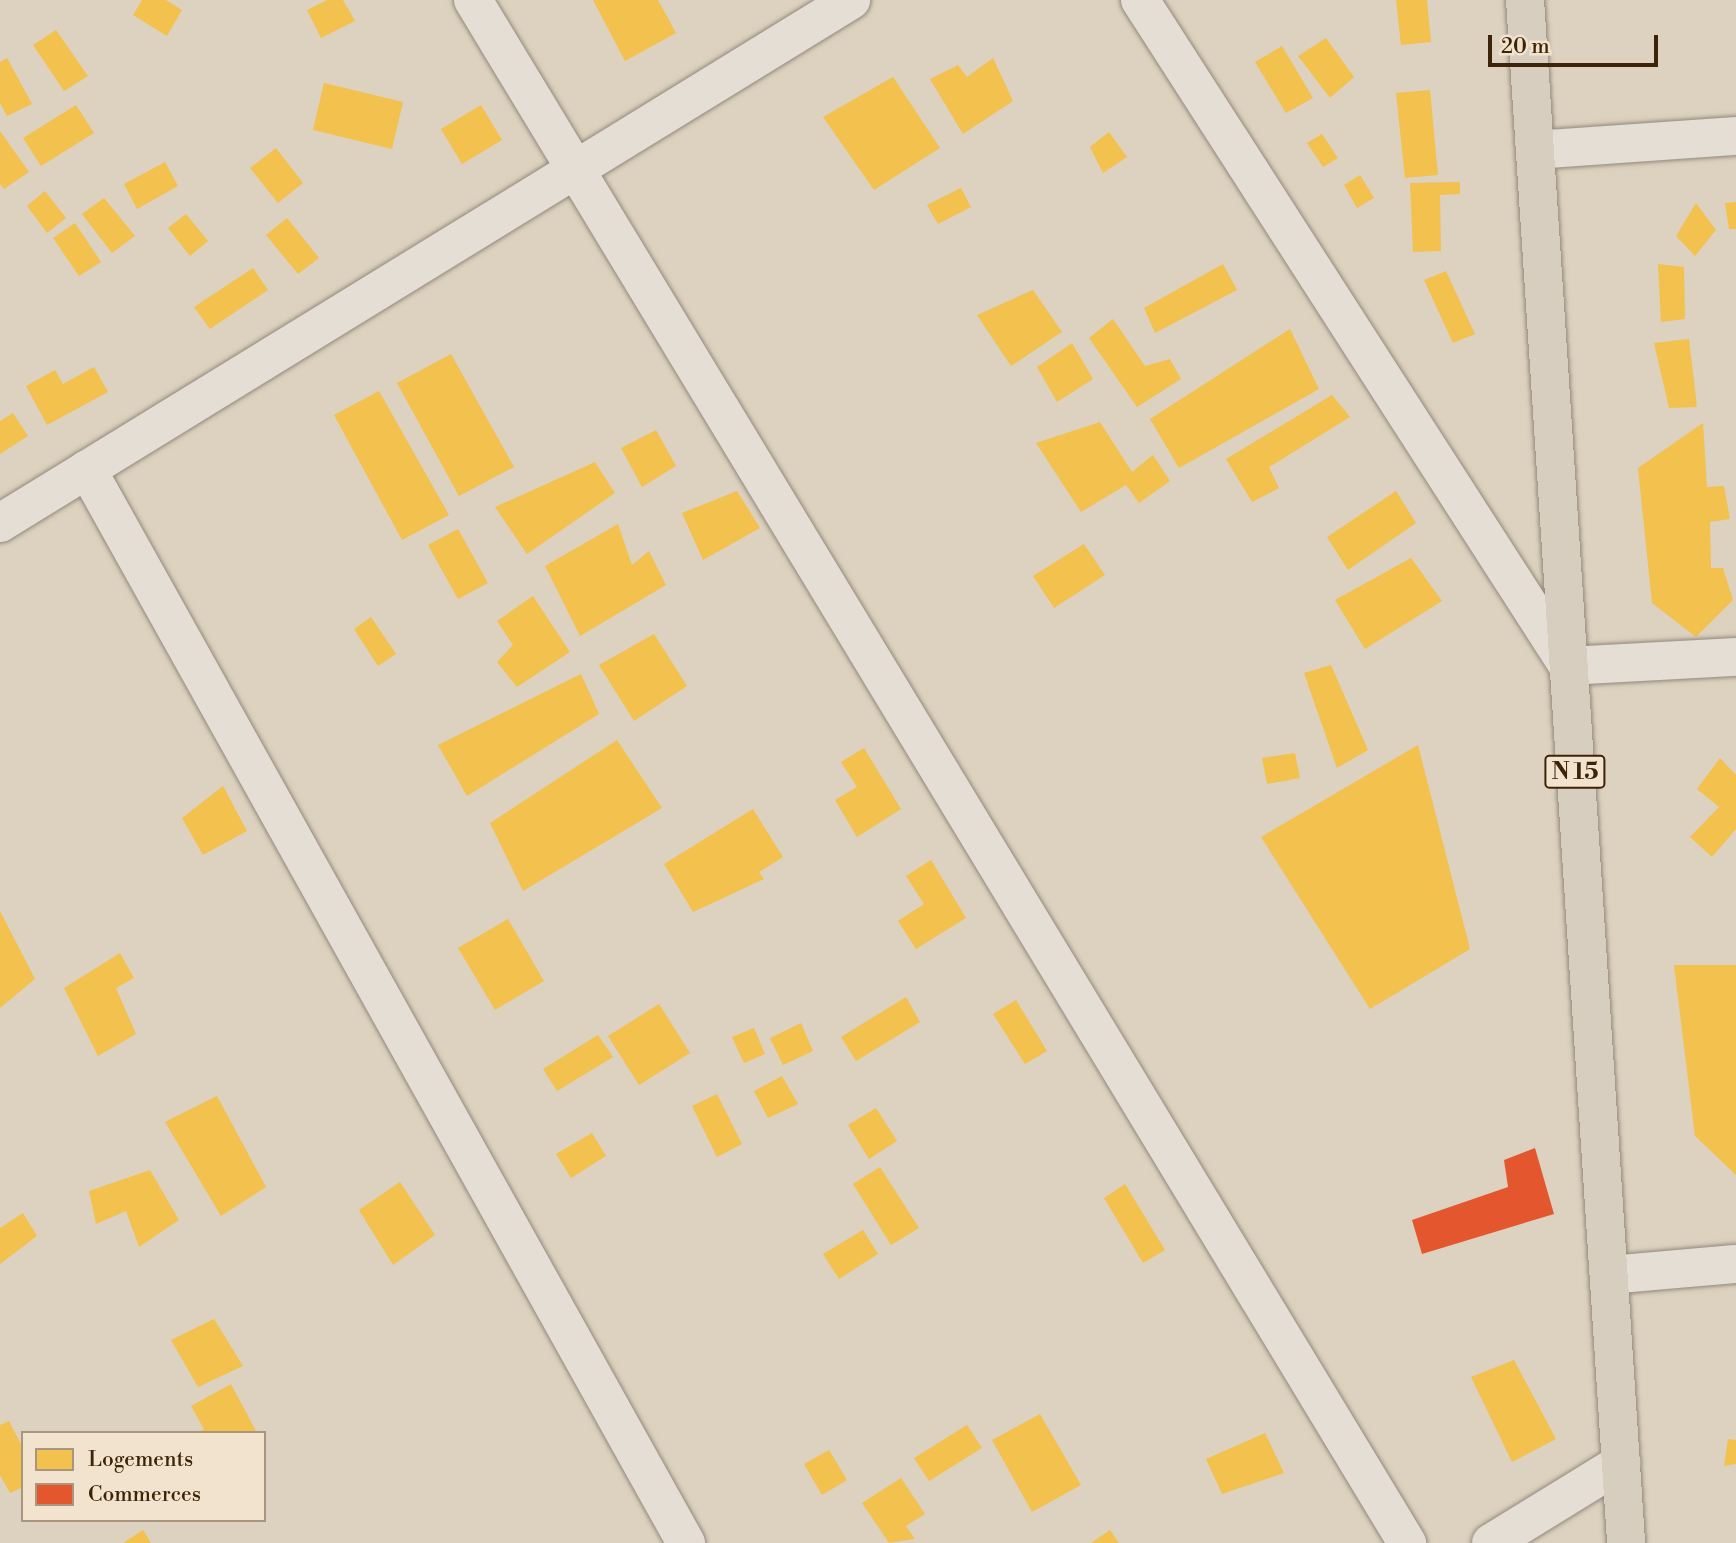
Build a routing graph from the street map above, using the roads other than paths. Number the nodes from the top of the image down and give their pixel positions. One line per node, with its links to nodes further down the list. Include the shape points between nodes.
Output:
1 (473, 0): 7 (street)
2 (851, 0): 7 (street)
3 (1140, 0): 11 (street)
4 (1525, 0): 6 (main road, N 15)
5 (1736, 136): 6 (street)
6 (1535, 150): 11 (main road, N 15)
7 (573, 167): 8 (street); 16 (street)
8 (87, 468): 9 (street); 15 (street)
9 (0, 523)
10 (1736, 657): 11 (street)
11 (1568, 666): 13 (main road, N 15)
12 (1736, 1264): 13 (street)
13 (1609, 1275): 14 (main road, N 15)
14 (1621, 1463): 17 (street); 18 (main road, N 15)
15 (685, 1543)
16 (1407, 1543)
17 (1491, 1543)
18 (1626, 1543)

